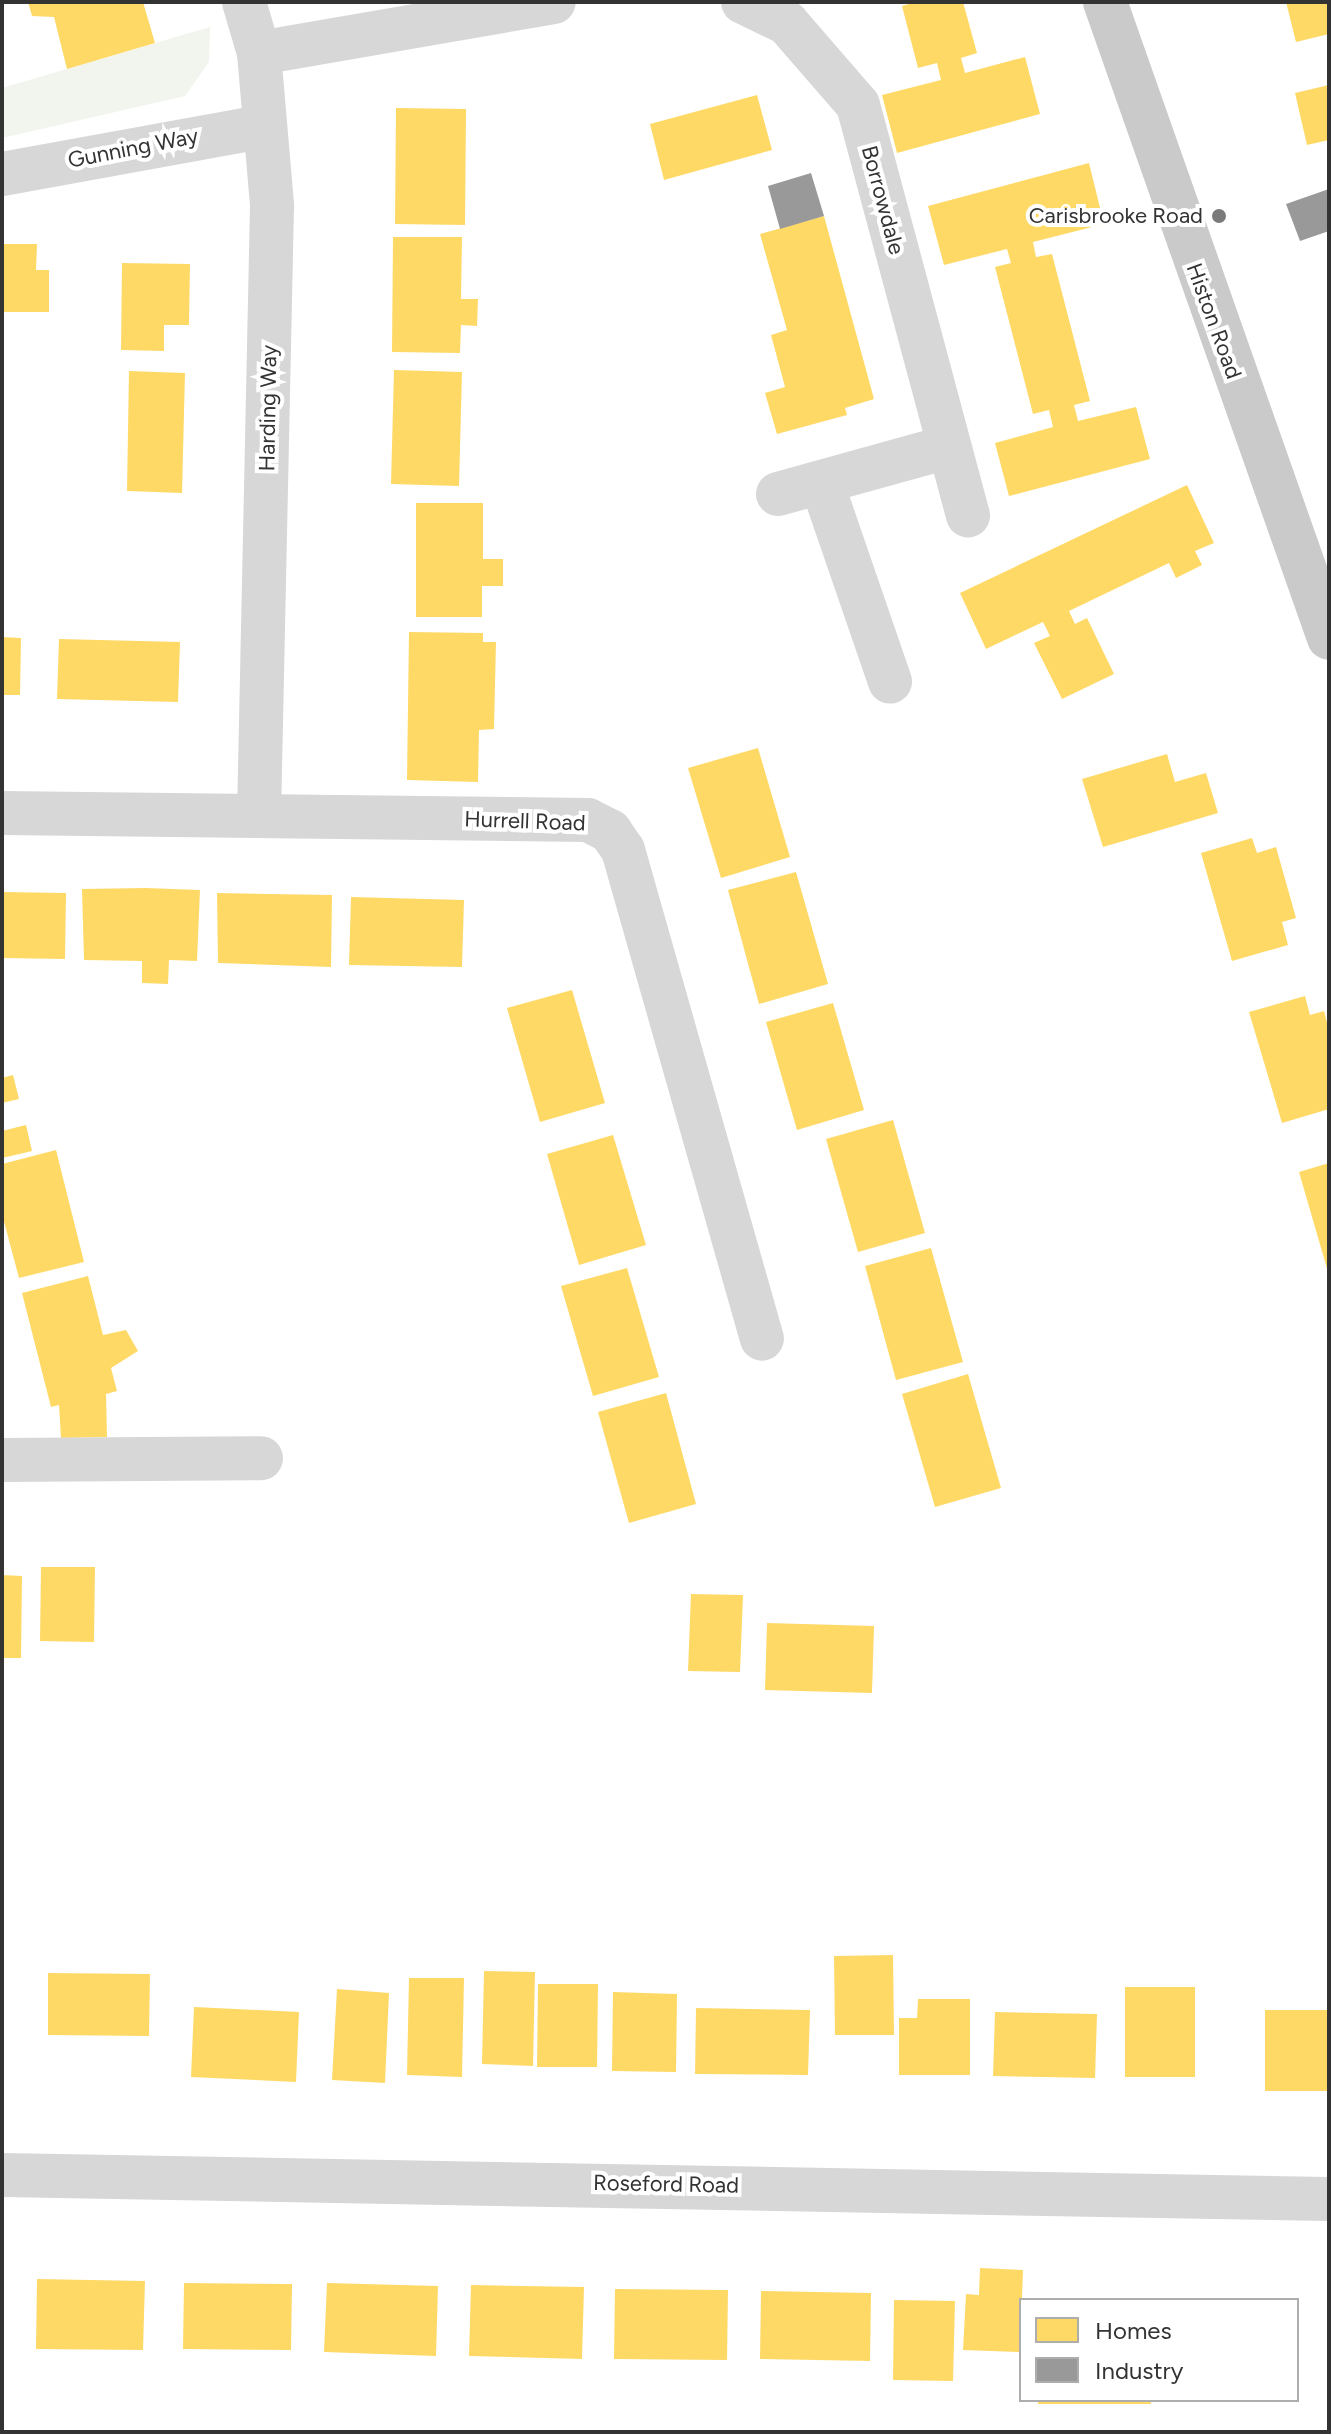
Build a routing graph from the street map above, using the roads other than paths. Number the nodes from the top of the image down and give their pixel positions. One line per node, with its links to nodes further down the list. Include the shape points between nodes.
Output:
1 (244, 2): 5 (street, Harding Way)
2 (554, 2): 5 (street)
3 (743, 2): 8 (street, Borrowdale, via 787,23 858,105)
4 (1105, 2): 12 (main road, Histon Road)
5 (259, 53): 6 (street, Harding Way)
6 (265, 126): 7 (street, Gunning Way); 15 (street, Harding Way, via 272,206)
7 (2, 174)
8 (947, 447): 9 (street); 11 (street, Borrowdale)
9 (822, 484): 10 (street); 13 (street)
10 (778, 494)
11 (968, 516)
12 (1329, 638)
13 (890, 682)
14 (2, 813): 15 (street, Hurrell Road)
15 (259, 816): 16 (street, Hurrell Road, via 588,820 610,831 623,850)
16 (762, 1339)
17 (261, 1458): 18 (street)
18 (2, 1460)
19 (2, 2175): 20 (street, Roseford Road)
20 (1329, 2199)

